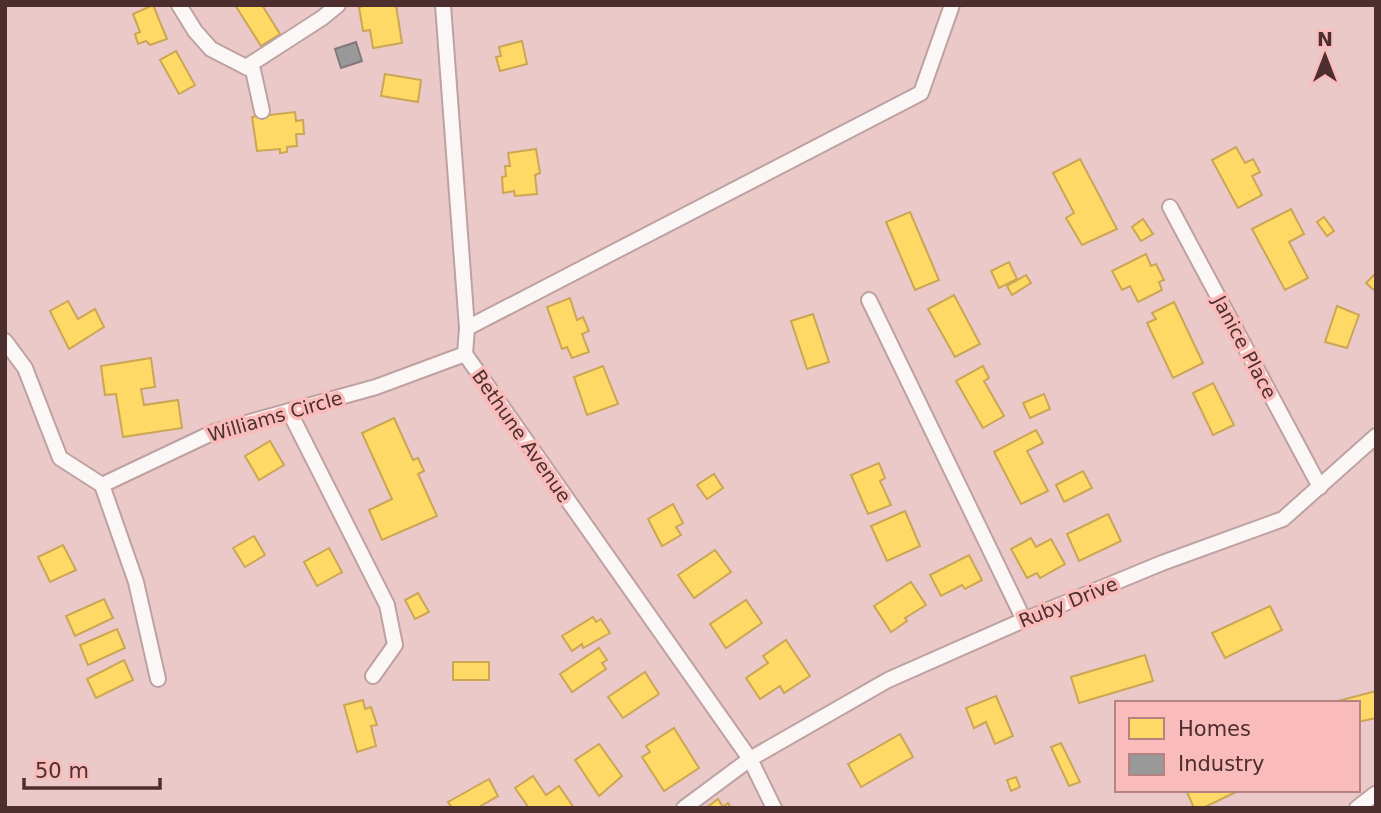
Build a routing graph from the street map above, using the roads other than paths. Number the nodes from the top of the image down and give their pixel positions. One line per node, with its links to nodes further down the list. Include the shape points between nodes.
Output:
1 (179, 5): 5 (street, via 211,49)
2 (338, 5): 5 (street)
3 (443, 5): 9 (street, Bethune Avenue)
4 (952, 5): 9 (street, via 921,93)
5 (246, 67): 6 (street, via 253,69)
6 (262, 111)
7 (1170, 207): 15 (street, Janice Place)
8 (869, 300): 16 (street)
9 (467, 328): 11 (street, Bethune Avenue)
10 (5, 341): 14 (street, via 25,368 60,458)
11 (465, 354): 12 (street, Williams Circle, via 376,387); 19 (street, Bethune Avenue)
12 (289, 411): 14 (street, Williams Circle, via 214,432); 17 (street, via 387,605 395,645)
13 (1376, 436): 15 (street, Ruby Drive)
14 (102, 485): 18 (street, via 136,582)
15 (1320, 487): 16 (street, Ruby Drive, via 1283,519)
16 (1024, 620): 19 (street, Ruby Drive, via 888,680)
17 (373, 676)
18 (158, 679)
19 (750, 759): 21 (street, Ruby Drive); 22 (street, Bethune Avenue)
20 (1375, 794): 23 (street)
21 (684, 808)
22 (774, 808)
23 (1357, 808)

